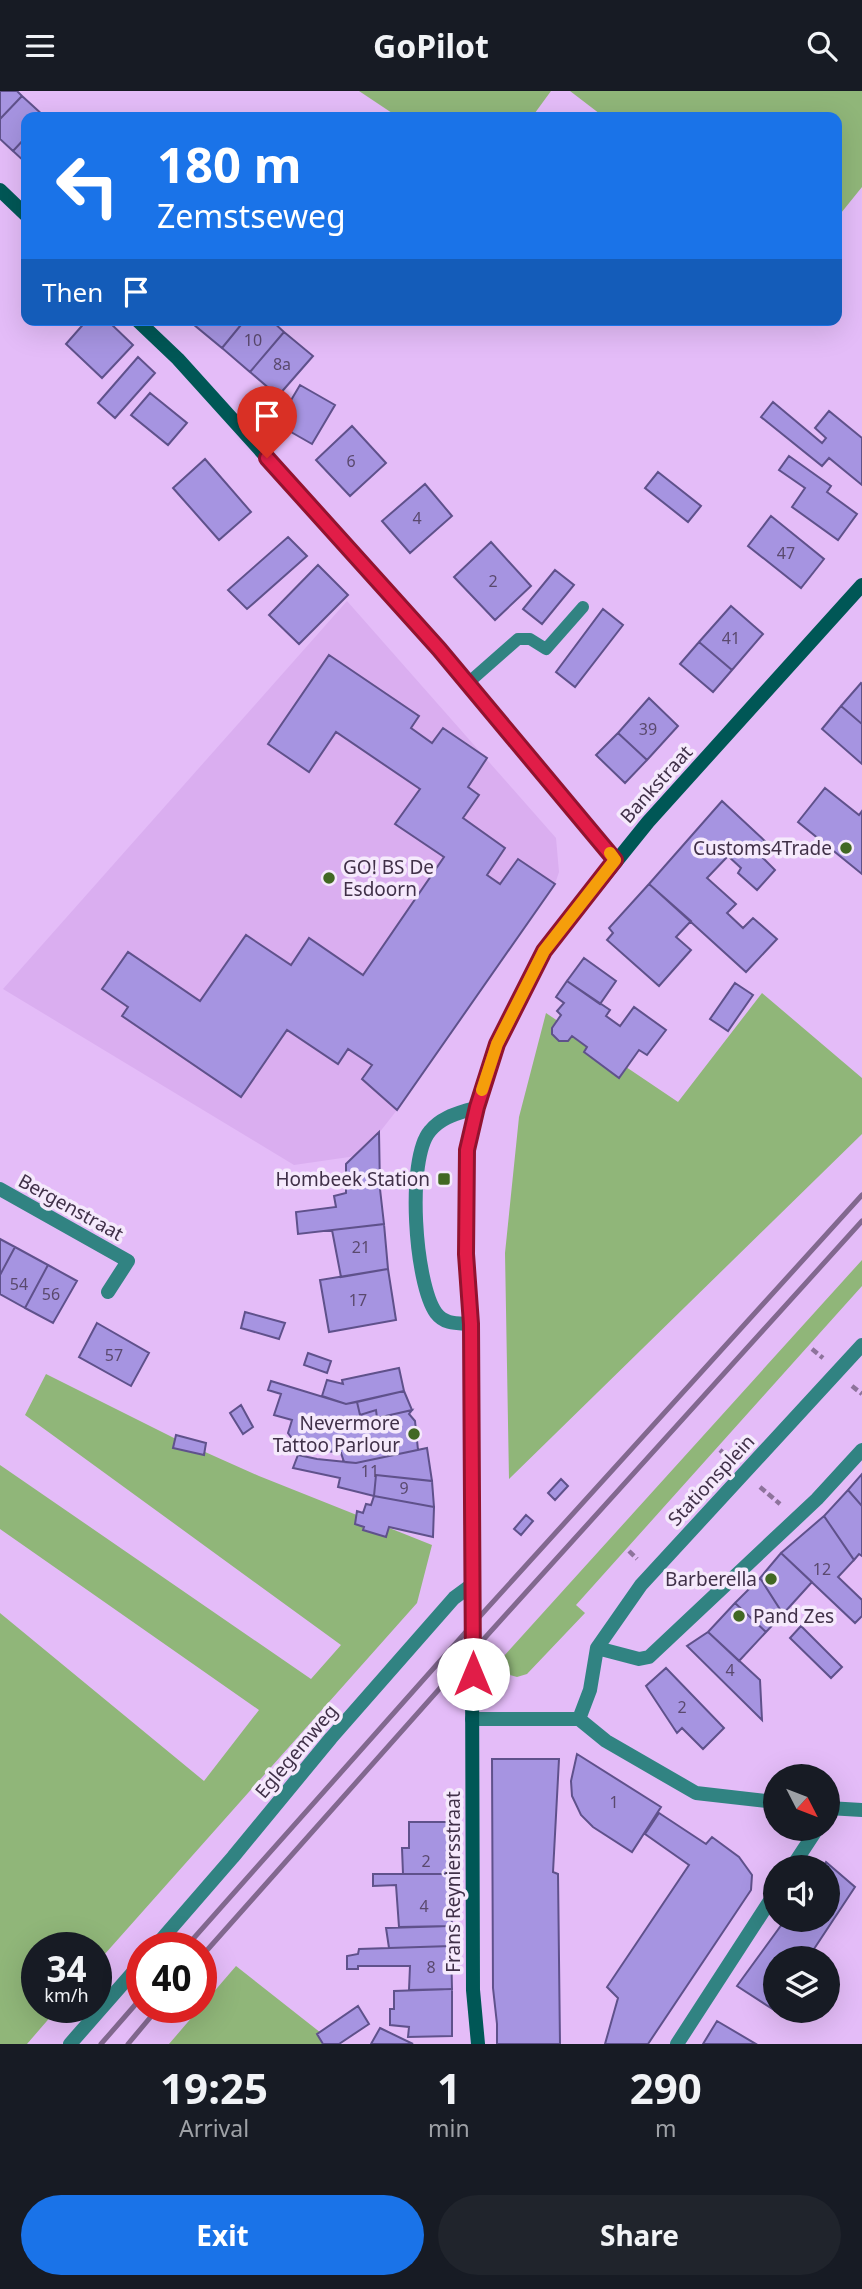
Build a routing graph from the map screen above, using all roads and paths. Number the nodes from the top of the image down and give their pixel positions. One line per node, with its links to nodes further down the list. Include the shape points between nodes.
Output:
1 (0, 190): 2 (street)
2 (21, 210)
3 (143, 326): 6 (street, via 187,369)
4 (862, 585): 7 (street, Bankstraat)
5 (583, 607): 6 (lane, via 547,649 530,639 518,639)
6 (468, 683): 7 (street)
7 (615, 860): 8 (street, Bankstraat, via 544,951 497,1044)
8 (477, 1107): 11 (street, Bankstraat, via 467,1150 465,1195); 11 (street, via 446,1117 430,1130 420,1147 415,1194 418,1250 437,1314 450,1323)
9 (0, 1189): 10 (street, Bergenstraat, via 128,1261)
10 (108, 1292)
11 (471, 1324): 14 (street, Bankstraat)
12 (862, 1345): 15 (street, Stationsplein, via 641,1585)
13 (862, 1450): 15 (street, via 817,1499 649,1657 639,1659)
14 (473, 1584): 16 (street, Bankstraat); 22 (street, Eglegemweg, via 454,1598 331,1738)
15 (597, 1648): 17 (street, Stationsplein, via 590,1690)
16 (472, 1719): 17 (street); 25 (street, Frans Reyniersstraat, via 473,1990)
17 (579, 1719): 18 (street, via 606,1741 696,1793)
18 (763, 1801)
19 (840, 1809): 20 (street)
20 (862, 1810)
21 (763, 1911): 26 (street)
22 (168, 1932)
23 (126, 1980): 24 (street)
24 (70, 2044)
25 (478, 2044)
26 (677, 2044)

